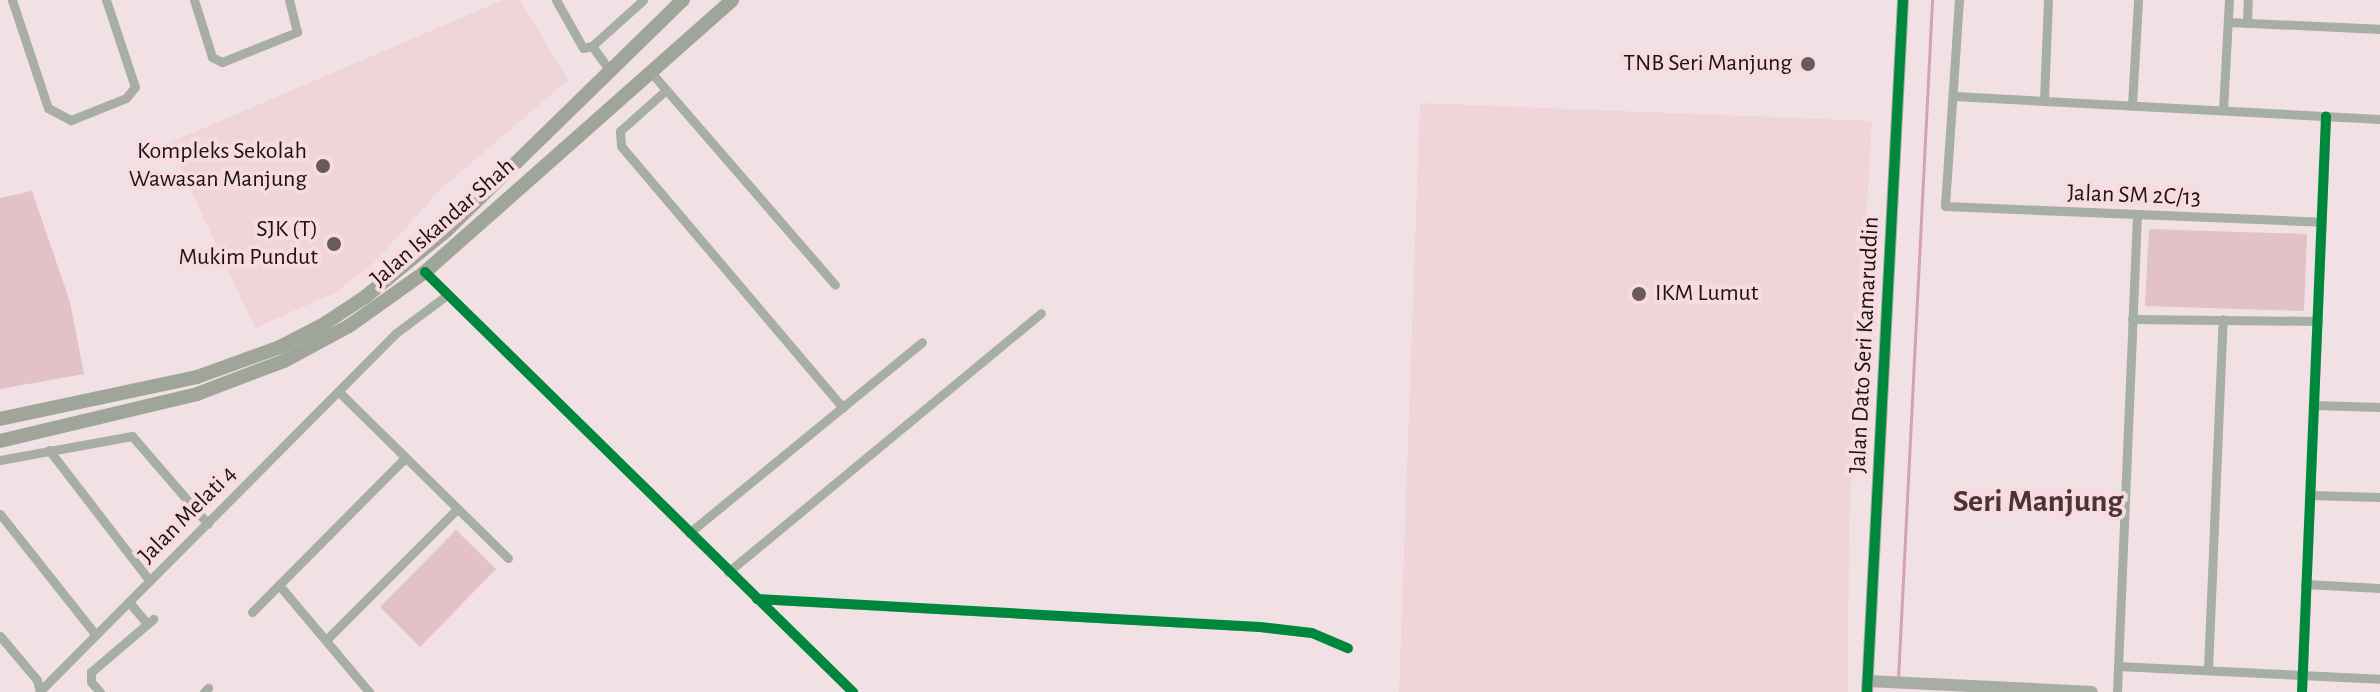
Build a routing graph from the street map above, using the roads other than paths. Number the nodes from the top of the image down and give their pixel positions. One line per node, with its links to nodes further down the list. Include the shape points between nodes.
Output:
1 (12, 0): 2 (street, via 48,108 71,120 126,98 135,87)
2 (106, 0)
3 (194, 0): 4 (street, via 212,57 222,62 297,32)
4 (289, 0)
5 (556, 0): 18 (street, via 578,43)
6 (643, 0): 18 (street)
7 (683, 0): 20 (main road, Jalan Iskandar Shah)
8 (1903, 0): 70 (street, Jalan Dato Seri Kamaruddin)
9 (1959, 0): 22 (street)
10 (2048, 0): 23 (street)
11 (2138, 0): 24 (street)
12 (2229, 0): 15 (street)
13 (2248, 0): 16 (street)
14 (730, 1): 19 (main road, Jalan Iskandar Shah)
15 (2228, 22): 16 (street); 25 (street)
16 (2247, 23): 17 (street)
17 (2380, 29)
18 (592, 46): 20 (street)
19 (649, 70): 21 (street); 30 (main road, Jalan Iskandar Shah)
20 (611, 72): 42 (main road, Jalan Iskandar Shah, via 425,250 324,324 280,347 197,377)
21 (666, 90): 31 (street); 41 (street, via 620,131 621,146)
22 (1954, 96): 23 (street); 28 (street, Jalan SM 2C/13, via 1945,206)
23 (2044, 99): 24 (street)
24 (2132, 105): 25 (street)
25 (2223, 110): 26 (street)
26 (2326, 116): 27 (street); 29 (street)
27 (2380, 119)
28 (2137, 217): 29 (street, Jalan SM 2C/13); 34 (street)
29 (2322, 222): 36 (street)
30 (425, 272): 32 (street); 43 (main road, Jalan Iskandar Shah, via 349,326 239,380 101,420)
31 (835, 285)
32 (447, 295): 38 (street, Jalan Melati 4, via 416,315); 52 (street)
33 (1041, 313): 54 (street)
34 (2132, 319): 35 (street); 66 (street)
35 (2223, 319): 36 (street); 67 (street)
36 (2318, 321): 39 (street)
37 (922, 342): 41 (street)
38 (339, 392): 45 (street); 51 (street, Jalan Melati 4)
39 (2314, 405): 40 (street); 47 (street)
40 (2380, 407)
41 (843, 408): 52 (street)
42 (0, 419)
43 (0, 441)
44 (49, 450): 46 (street); 51 (street, via 138,438); 55 (street)
45 (404, 459): 49 (street); 57 (street)
46 (0, 460)
47 (2309, 495): 48 (street); 56 (street)
48 (2380, 497)
49 (456, 510): 53 (street); 64 (street)
50 (0, 514): 62 (street)
51 (208, 524): 55 (street, Jalan Melati 4)
52 (689, 533): 54 (street)
53 (508, 558)
54 (728, 572): 59 (street)
55 (150, 581): 60 (street, Jalan Melati 4)
56 (2305, 584): 58 (street); 68 (street)
57 (279, 585): 61 (street); 64 (street)
58 (2380, 588)
59 (757, 599): 65 (street, via 1260,627 1312,633); 74 (street)
60 (129, 602): 62 (street, Jalan Melati 4); 72 (street, via 149,620 91,672 91,682)
61 (252, 612)
62 (96, 635): 71 (street, Jalan Melati 4)
63 (0, 636): 71 (street)
64 (326, 640): 73 (street)
65 (1348, 648)
66 (2118, 666): 67 (street); 76 (street)
67 (2208, 670): 68 (street)
68 (2302, 674): 69 (street); 77 (street)
69 (2380, 679)
70 (1868, 686): 75 (street, via 1897,682)
71 (40, 692)
72 (100, 692)
73 (369, 692)
74 (853, 692)
75 (2092, 692)
76 (2117, 692)
77 (2302, 692)

